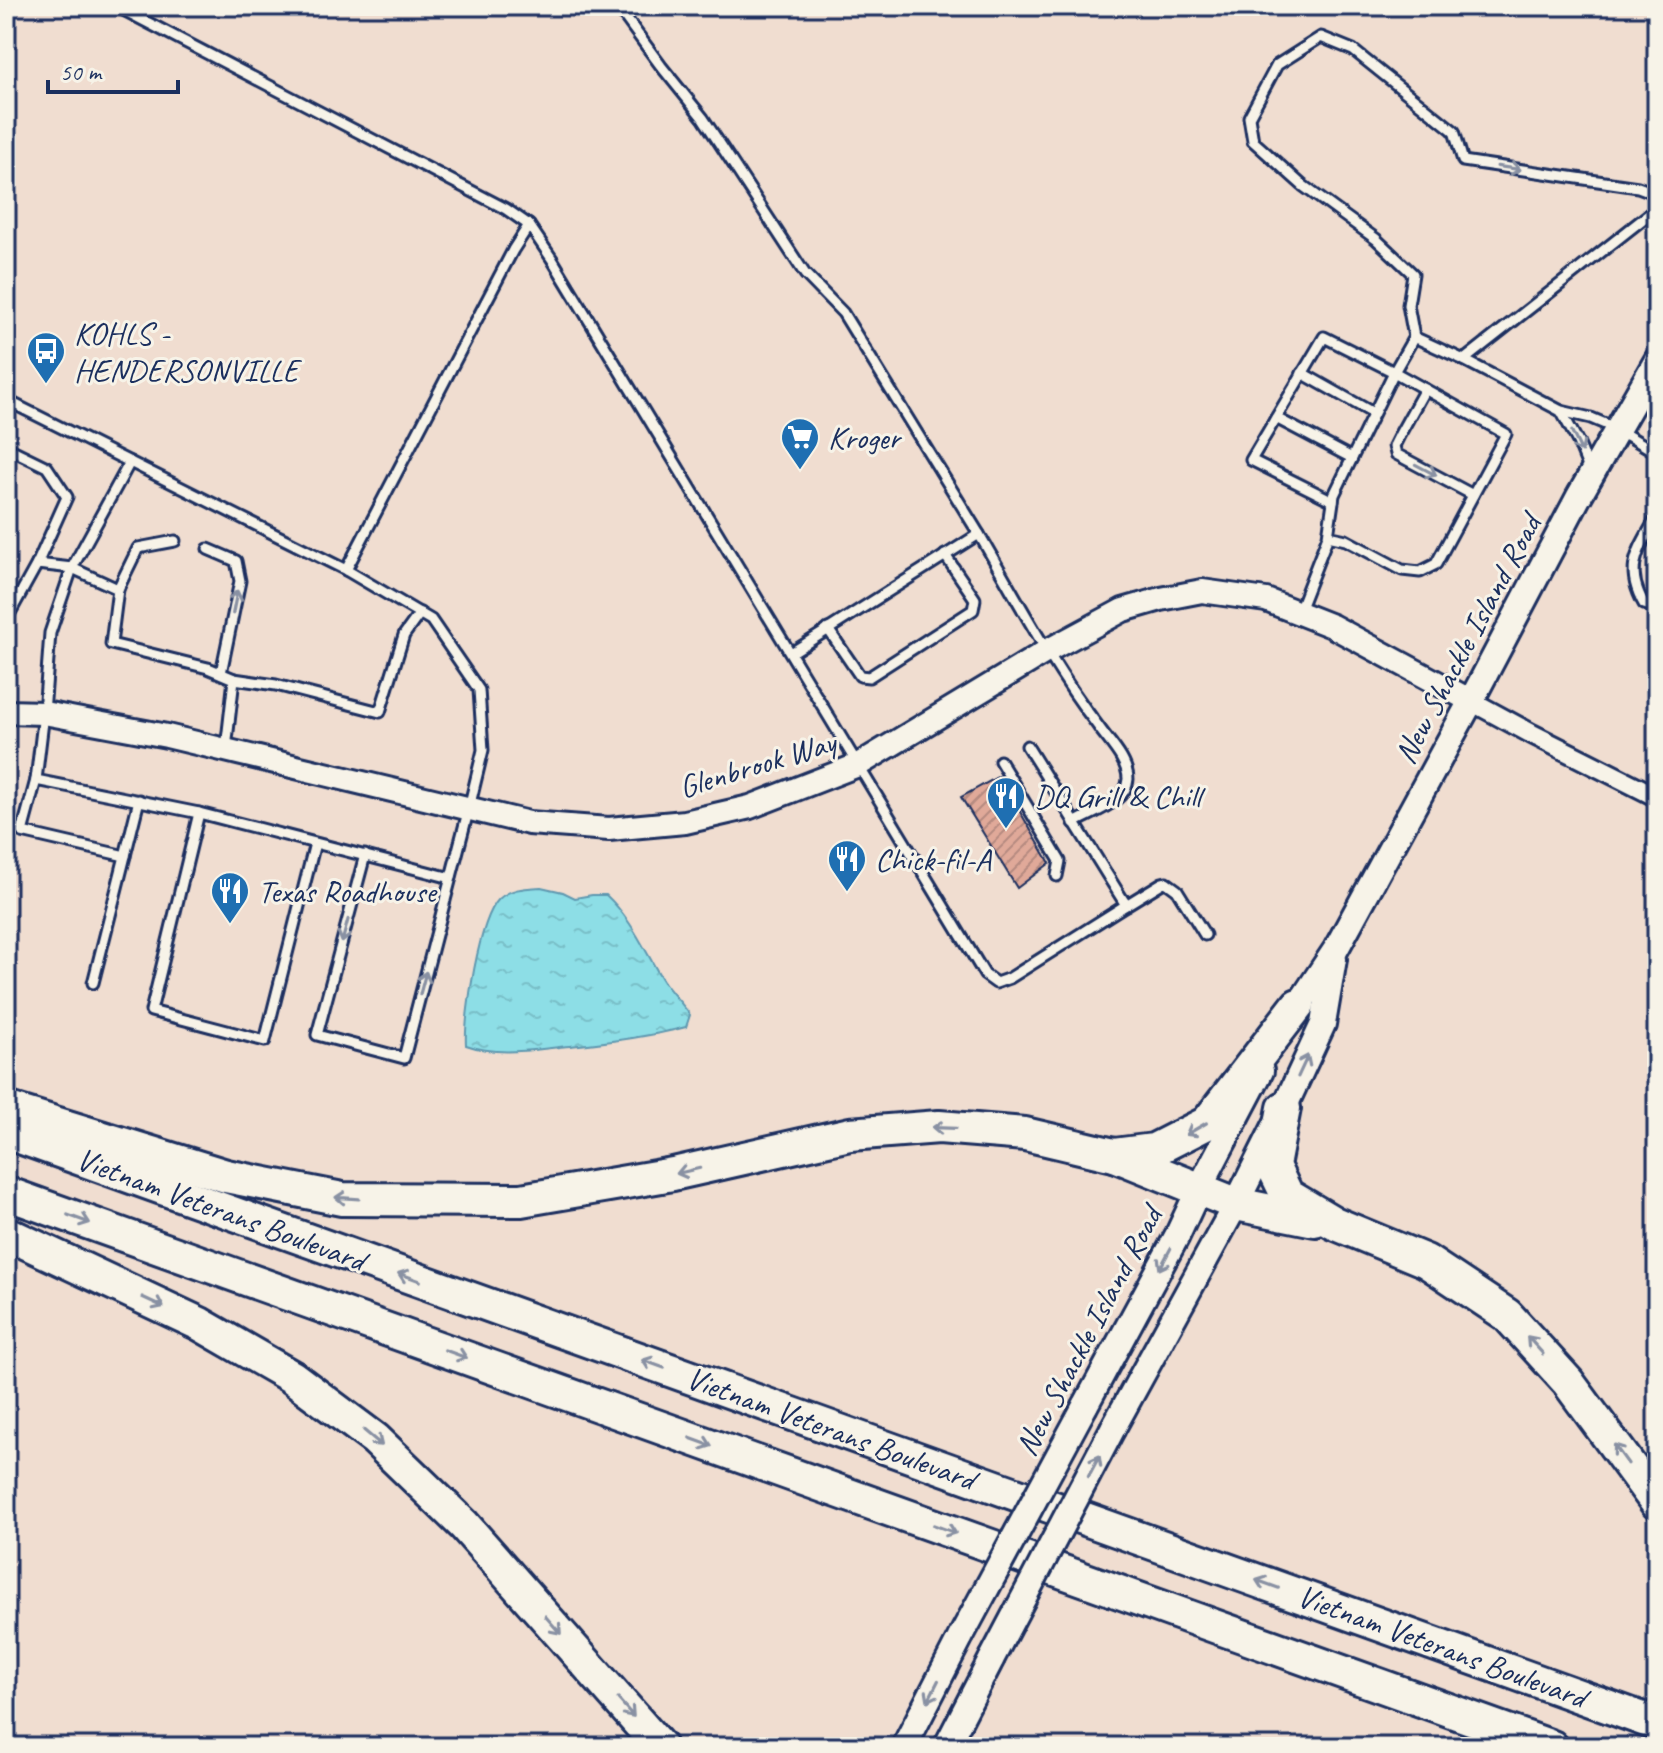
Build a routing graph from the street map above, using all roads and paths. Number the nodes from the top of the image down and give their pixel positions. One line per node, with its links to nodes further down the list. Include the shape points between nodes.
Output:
1 (116, 6): 5 (lane)
2 (617, 6): 25 (lane, via 703,118 805,274 843,313)
3 (1657, 194): 6 (lane, one-way to 3, via 1408,305 1413,274 1253,141 1249,117 1277,65 1306,45 1321,37 1353,50 1454,131 1463,161)
4 (1657, 208): 7 (lane)
5 (529, 225): 32 (lane); 41 (lane)
6 (1414, 337): 7 (lane); 9 (lane)
7 (1464, 360): 13 (lane)
8 (1657, 360): 16 (main road, New Shackle Island Road)
9 (1394, 372): 10 (lane, via 1324,337); 11 (lane); 14 (lane)
10 (1302, 373): 14 (lane); 15 (lane)
11 (1425, 389): 22 (lane, one-way to 22, via 1394,446 1396,454); 22 (lane, via 1506,434)
12 (6, 400): 20 (lane)
13 (1561, 411): 16 (lane); 21 (lane, one-way to 21)
14 (1373, 413): 19 (lane)
15 (1276, 418): 19 (lane); 23 (lane, via 1251,460)
16 (1617, 429): 18 (lane); 21 (main road, New Shackle Island Road)
17 (6, 447): 30 (lane, via 47,467 67,497)
18 (1657, 453)
19 (1352, 458): 23 (lane)
20 (130, 462): 31 (lane); 32 (lane)
21 (1591, 474): 44 (main road, New Shackle Island Road)
22 (1473, 495): 26 (lane, via 1436,564 1420,572 1402,570)
23 (1333, 501): 26 (lane)
24 (1657, 516): 35 (lane, via 1633,572 1644,604)
25 (979, 534): 29 (lane); 40 (lane)
26 (1328, 536): 37 (lane)
27 (175, 541): 33 (lane, via 138,548)
28 (208, 549): 42 (lane, one-way to 28, via 240,581 236,561)
29 (945, 555): 39 (lane); 39 (lane, via 975,599 973,610 869,677 860,676)
30 (37, 564): 31 (lane); 34 (lane)
31 (72, 568): 33 (lane); 46 (lane, via 50,633)
32 (346, 570): 36 (lane)
33 (118, 589): 42 (lane, via 111,644)
34 (9, 606): 38 (lane)
35 (1657, 608)
36 (420, 613): 43 (lane, via 404,635 380,712); 54 (lane, via 431,620 479,690 483,750)
37 (1298, 613): 40 (street, Glenbrook Way, via 1266,600 1202,591 1123,610); 44 (street, Glenbrook Way)
38 (6, 620)
39 (828, 629): 41 (lane)
40 (1047, 651): 50 (street, Glenbrook Way); 56 (lane, via 1116,751 1128,781 1120,797)
41 (791, 653): 50 (lane)
42 (221, 673): 43 (lane)
43 (234, 679): 48 (lane)
44 (1471, 701): 52 (street); 64 (main road, New Shackle Island Road)
45 (6, 712): 46 (street, Glenbrook Way)
46 (44, 713): 48 (street, Glenbrook Way); 51 (lane)
47 (1027, 746): 56 (lane)
48 (226, 749): 54 (street, Glenbrook Way)
49 (1000, 761): 60 (lane, via 1060,861)
50 (858, 765): 54 (street, Glenbrook Way, via 750,807 685,822 609,829 529,823); 62 (lane, via 978,964 996,983)
51 (36, 780): 53 (lane); 59 (lane, via 22,832)
52 (1657, 797)
53 (139, 800): 55 (lane); 59 (lane)
54 (469, 808): 61 (lane)
55 (199, 813): 57 (lane); 57 (lane, via 151,1011 265,1041)
56 (1074, 823): 62 (lane)
57 (315, 843): 58 (lane)
58 (365, 855): 61 (lane); 61 (lane, one-way to 61, via 317,1035 404,1058)
59 (125, 856): 65 (lane)
60 (1057, 876)
61 (451, 878)
62 (1126, 905): 63 (lane, via 1166,882 1177,890)
63 (1205, 935)
64 (1336, 949): 66 (main road, New Shackle Island Road); 68 (main road, New Shackle Island Road, one-way to 64, via 1323,1024)
65 (93, 983)
66 (1298, 1005): 70 (highway, one-way to 70, via 1207,1123 1154,1150); 71 (main road, New Shackle Island Road)
67 (6, 1108): 70 (highway, one-way to 67, via 1025,1134 939,1127 850,1134 673,1174 521,1200 342,1199 226,1176)
68 (1284, 1108): 73 (main road, New Shackle Island Road); 74 (highway, via 1273,1166 1287,1195)
69 (6, 1132): 77 (highway, Vietnam Veterans Boulevard, one-way to 69)
70 (1114, 1155): 71 (highway)
71 (1199, 1189): 73 (highway); 79 (main road, New Shackle Island Road, one-way to 79, bridge)
72 (6, 1193): 81 (highway, Vietnam Veterans Boulevard, one-way to 81)
73 (1236, 1204): 74 (highway); 80 (main road, New Shackle Island Road, one-way to 73, bridge)
74 (1334, 1223): 76 (highway, one-way to 74, via 1568,1382 1507,1315 1426,1261)
75 (6, 1233): 78 (highway, one-way to 78, via 200,1324 292,1377 375,1439 464,1525)
76 (1657, 1503)
77 (1657, 1724)
78 (660, 1747)
79 (904, 1747)
80 (946, 1747)
81 (1552, 1747)

